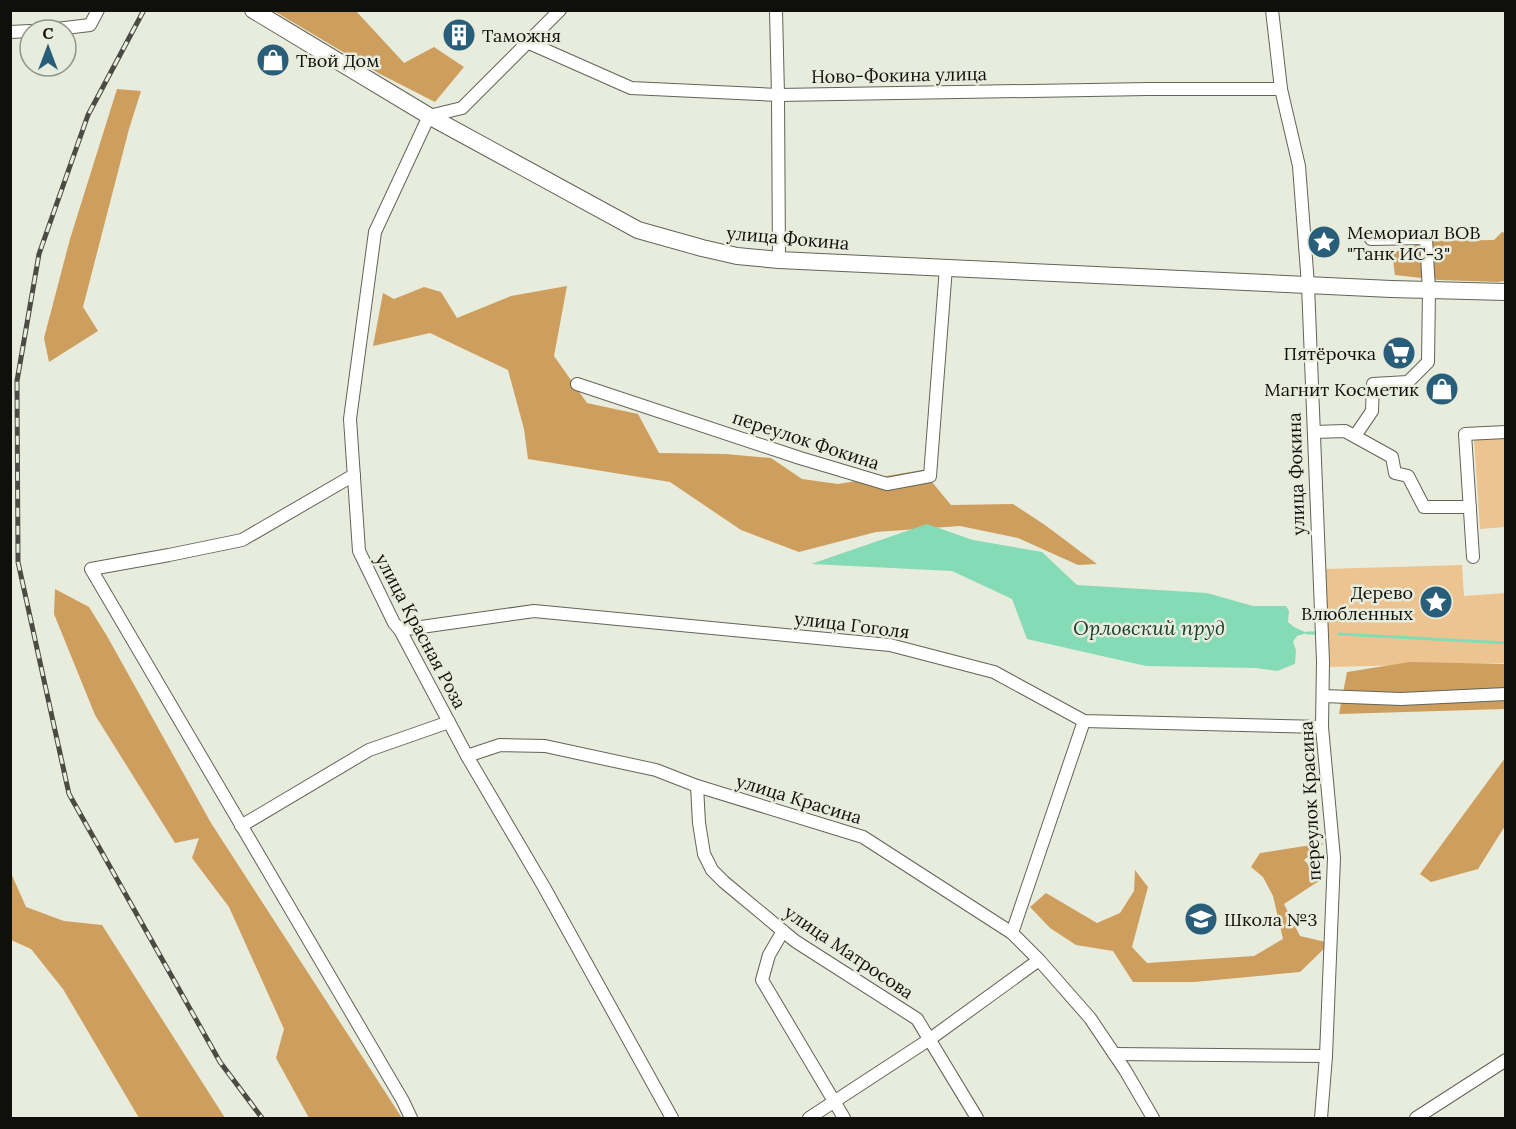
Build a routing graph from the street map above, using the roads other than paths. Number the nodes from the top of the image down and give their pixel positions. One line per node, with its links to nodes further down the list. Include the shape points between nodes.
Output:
1 (98, 10): 6 (street, via 90,24)
2 (254, 10): 10 (main road, улица Фокина)
3 (560, 10): 7 (street)
4 (776, 10): 9 (street)
5 (1272, 10): 8 (street)
6 (78, 26)
7 (527, 42): 9 (street, Ново-Фокина улица, via 631,88); 10 (street, via 462,108)
8 (1281, 89): 9 (street, Ново-Фокина улица); 14 (street, via 1299,166)
9 (778, 95): 12 (street)
10 (429, 116): 12 (main road, улица Фокина, via 638,230 737,256); 21 (street, улица Красная Роза, via 375,232 350,419)
11 (1371, 239): 15 (street, via 1426,238)
12 (779, 260): 13 (main road, улица Фокина)
13 (946, 267): 14 (main road, улица Фокина); 17 (street, переулок Фокина, via 930,476 887,484)
14 (1308, 285): 15 (main road, улица Фокина); 18 (street, улица Фокина)
15 (1429, 290): 16 (main road, улица Фокина); 20 (street, via 1428,362 1408,382 1373,384 1372,411)
16 (1506, 292)
17 (577, 384)
18 (1314, 432): 20 (street, via 1345,431); 25 (street, улица Фокина)
19 (1506, 432): 22 (street, via 1465,434)
20 (1355, 436): 22 (street, via 1392,457 1395,473 1408,476 1424,507)
21 (354, 475): 24 (street, улица Красная Роза, via 359,551); 33 (street, via 242,540 91,568)
22 (1470, 507): 23 (street)
23 (1473, 557)
24 (400, 630): 28 (street, улица Гоголя, via 534,611 890,645 994,672); 29 (street, улица Красная Роза)
25 (1323, 661): 27 (street, переулок Красина)
26 (1506, 694): 27 (street, via 1401,699)
27 (1323, 696): 30 (street, переулок Красина)
28 (1084, 721): 30 (street, улица Гоголя); 35 (street)
29 (449, 722): 31 (street, улица Красная Роза); 33 (street, via 369,750)
30 (1322, 727): 39 (street, переулок Красина, via 1334,858)
31 (466, 756): 32 (street, улица Красина, via 500,745 545,746 656,770); 43 (street, улица Красная Роза)
32 (697, 786): 34 (street, улица Матросова, via 704,854 712,870); 35 (street, улица Красина, via 863,837)
33 (241, 826): 42 (street)
34 (783, 932): 37 (street, улица Матросова, via 917,1019); 41 (street, via 769,955 762,980)
35 (1012, 933): 36 (street, улица Красина)
36 (1039, 960): 37 (street); 38 (street, улица Красина, via 1090,1017)
37 (930, 1039): 41 (street); 46 (street, улица Матросова)
38 (1114, 1054): 39 (street); 47 (street, улица Красина)
39 (1326, 1056): 48 (street, переулок Красина)
40 (1506, 1060): 49 (street)
41 (835, 1103): 44 (street); 45 (street)
42 (411, 1119)
43 (672, 1119)
44 (809, 1119)
45 (844, 1119)
46 (977, 1119)
47 (1153, 1119)
48 (1321, 1119)
49 (1416, 1119)

